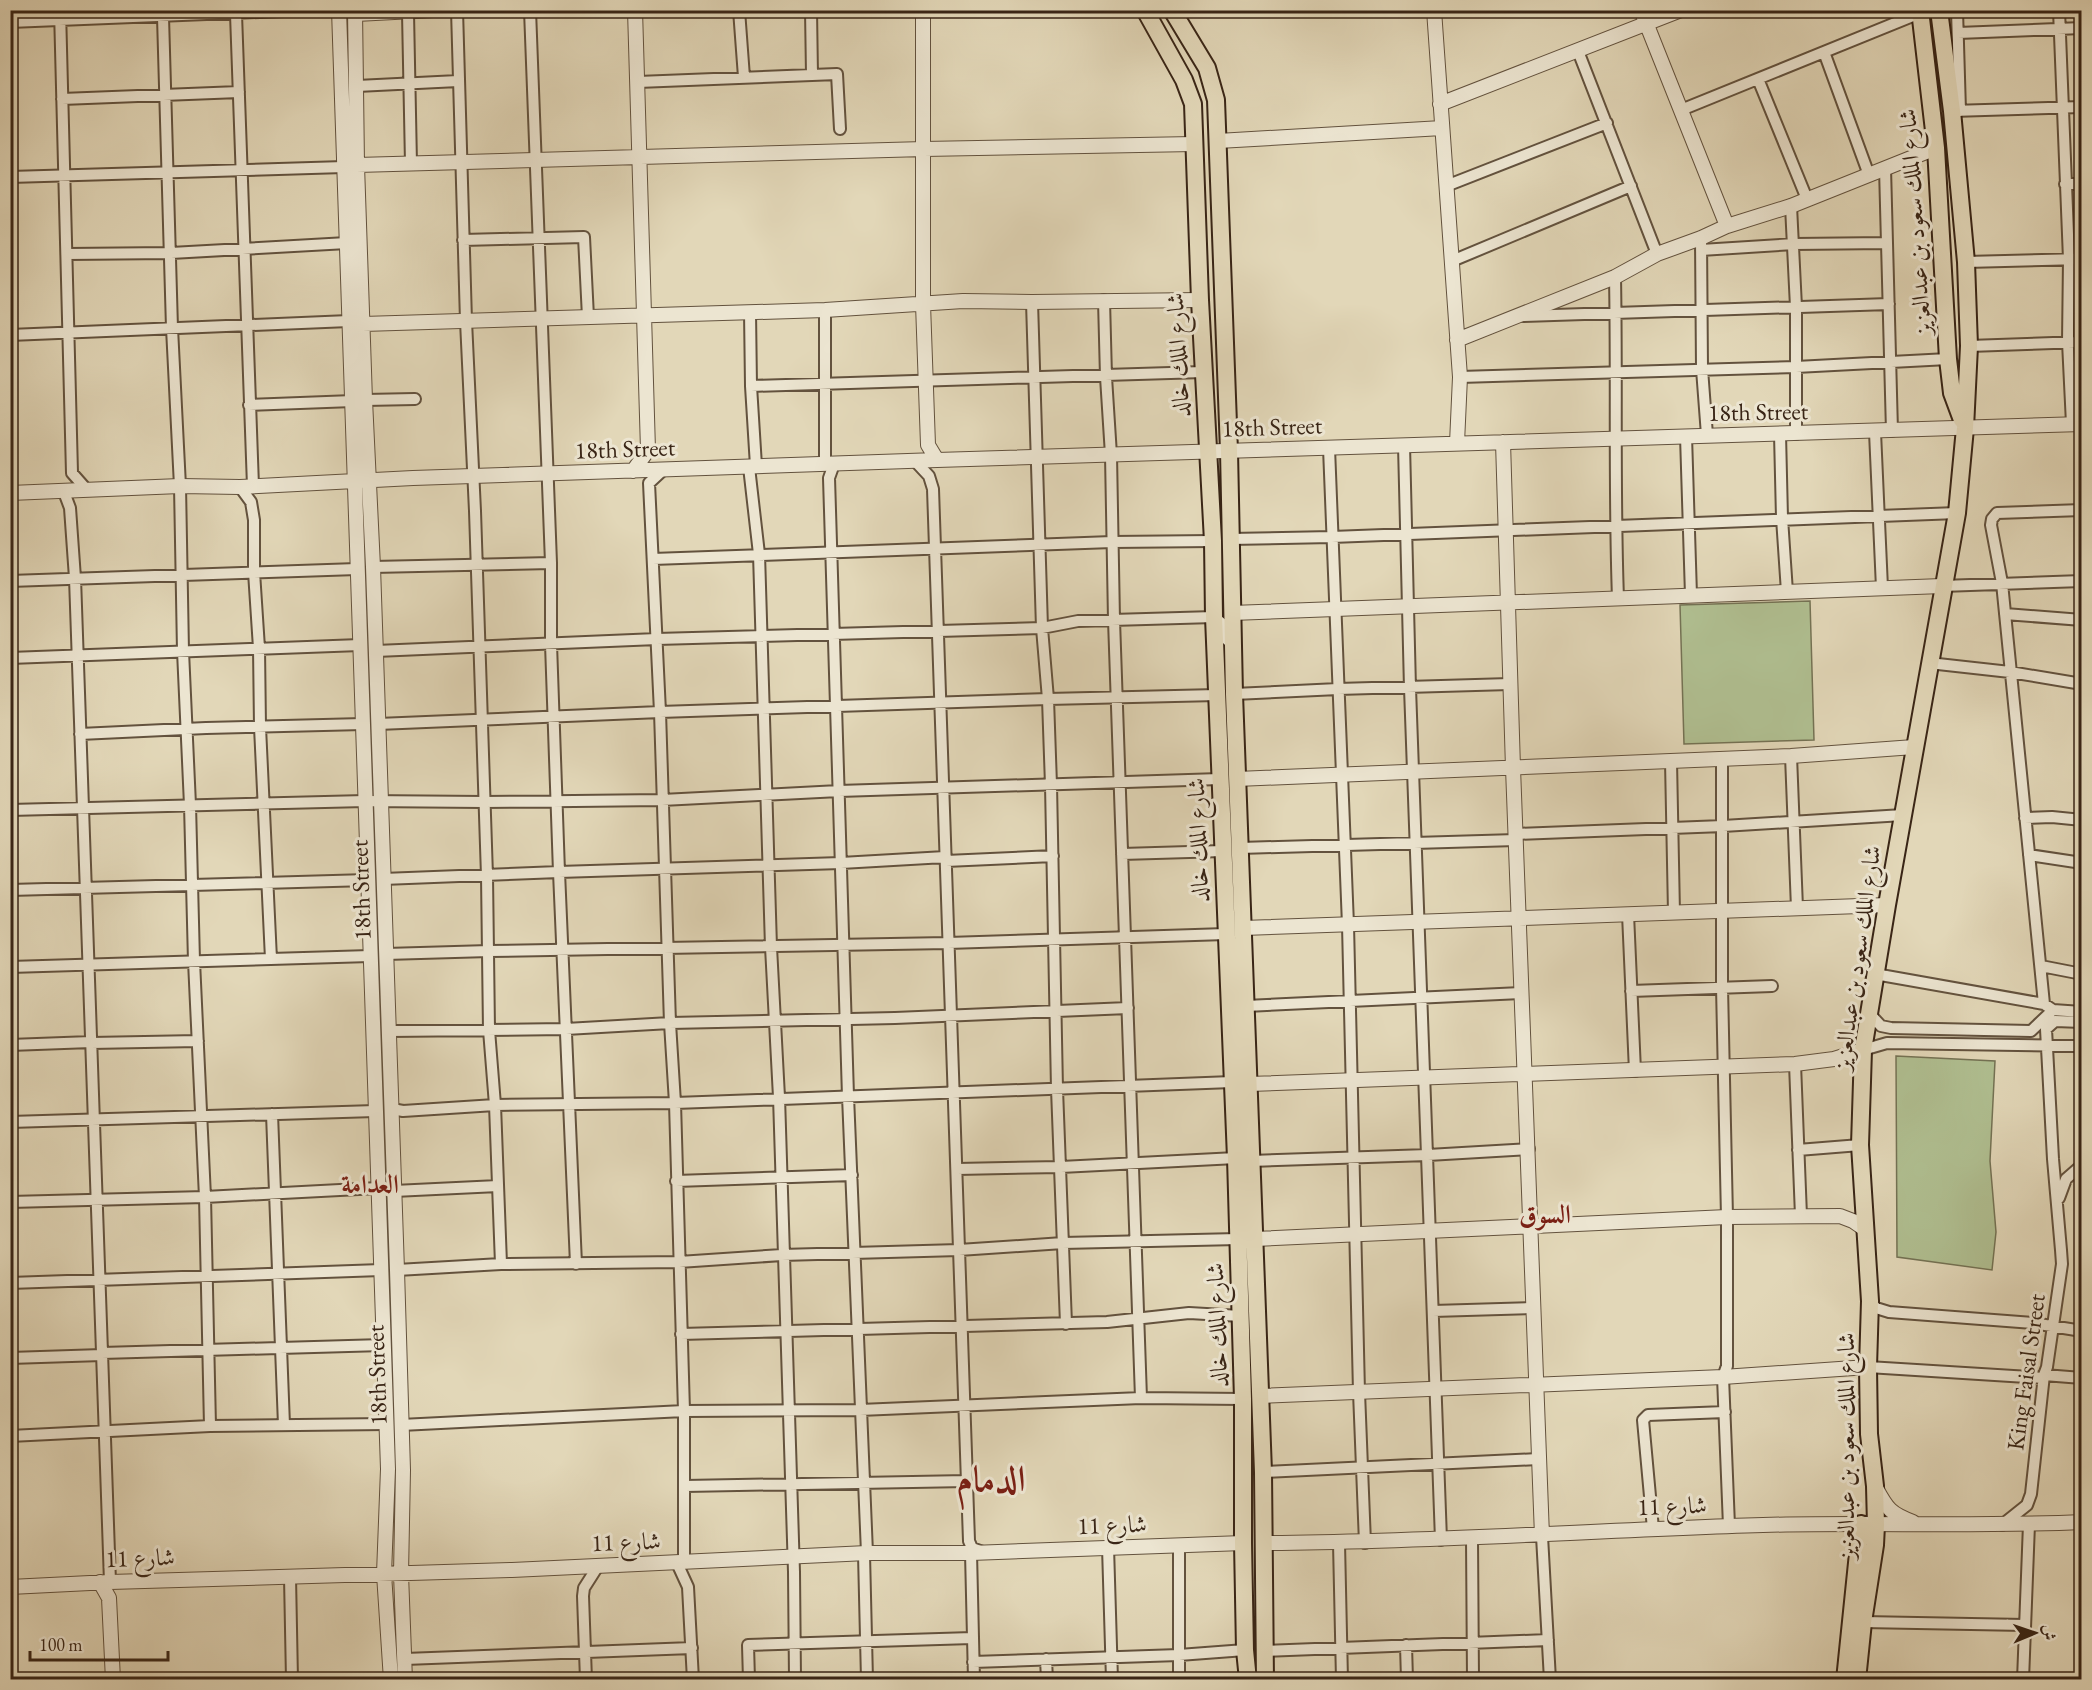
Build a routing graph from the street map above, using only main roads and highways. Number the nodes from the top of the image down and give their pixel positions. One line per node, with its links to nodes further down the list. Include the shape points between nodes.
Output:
1 (1145, 10): 6 (main road, شارع الملك خالد, via 1193,104 1226,934)
2 (1172, 10): 6 (main road, شارع الملك خالد, via 1207,68 1216,100 1246,1006)
3 (1939, 10): 5 (main road, شارع الملك سعود بن عبدالعزيز, via 1956,111 1966,262 1969,346)
4 (1920, 12): 5 (main road, شارع الملك سعود بن عبدالعزيز, via 1936,148 1948,359 1952,393)
5 (1965, 428): 8 (main road, شارع الملك سعود بن عبدالعزيز, via 1957,513 1863,1050 1860,1145 1870,1301 1869,1434 1875,1486)
6 (1241, 1083): 7 (main road, شارع الملك خالد)
7 (1247, 1239): 9 (main road, شارع الملك خالد, via 1240,1316); 10 (main road, شارع الملك خالد, via 1260,1396)
8 (1868, 1524): 13 (main road, شارع الملك سعود بن عبدالعزيز); 14 (main road, شارع الملك سعود بن عبدالعزيز, via 1875,1545)
9 (1243, 1543): 10 (main road); 11 (main road, شارع الملك خالد)
10 (1264, 1544): 12 (main road, شارع الملك خالد)
11 (1248, 1680)
12 (1265, 1680)
13 (1845, 1680)
14 (1857, 1680)

